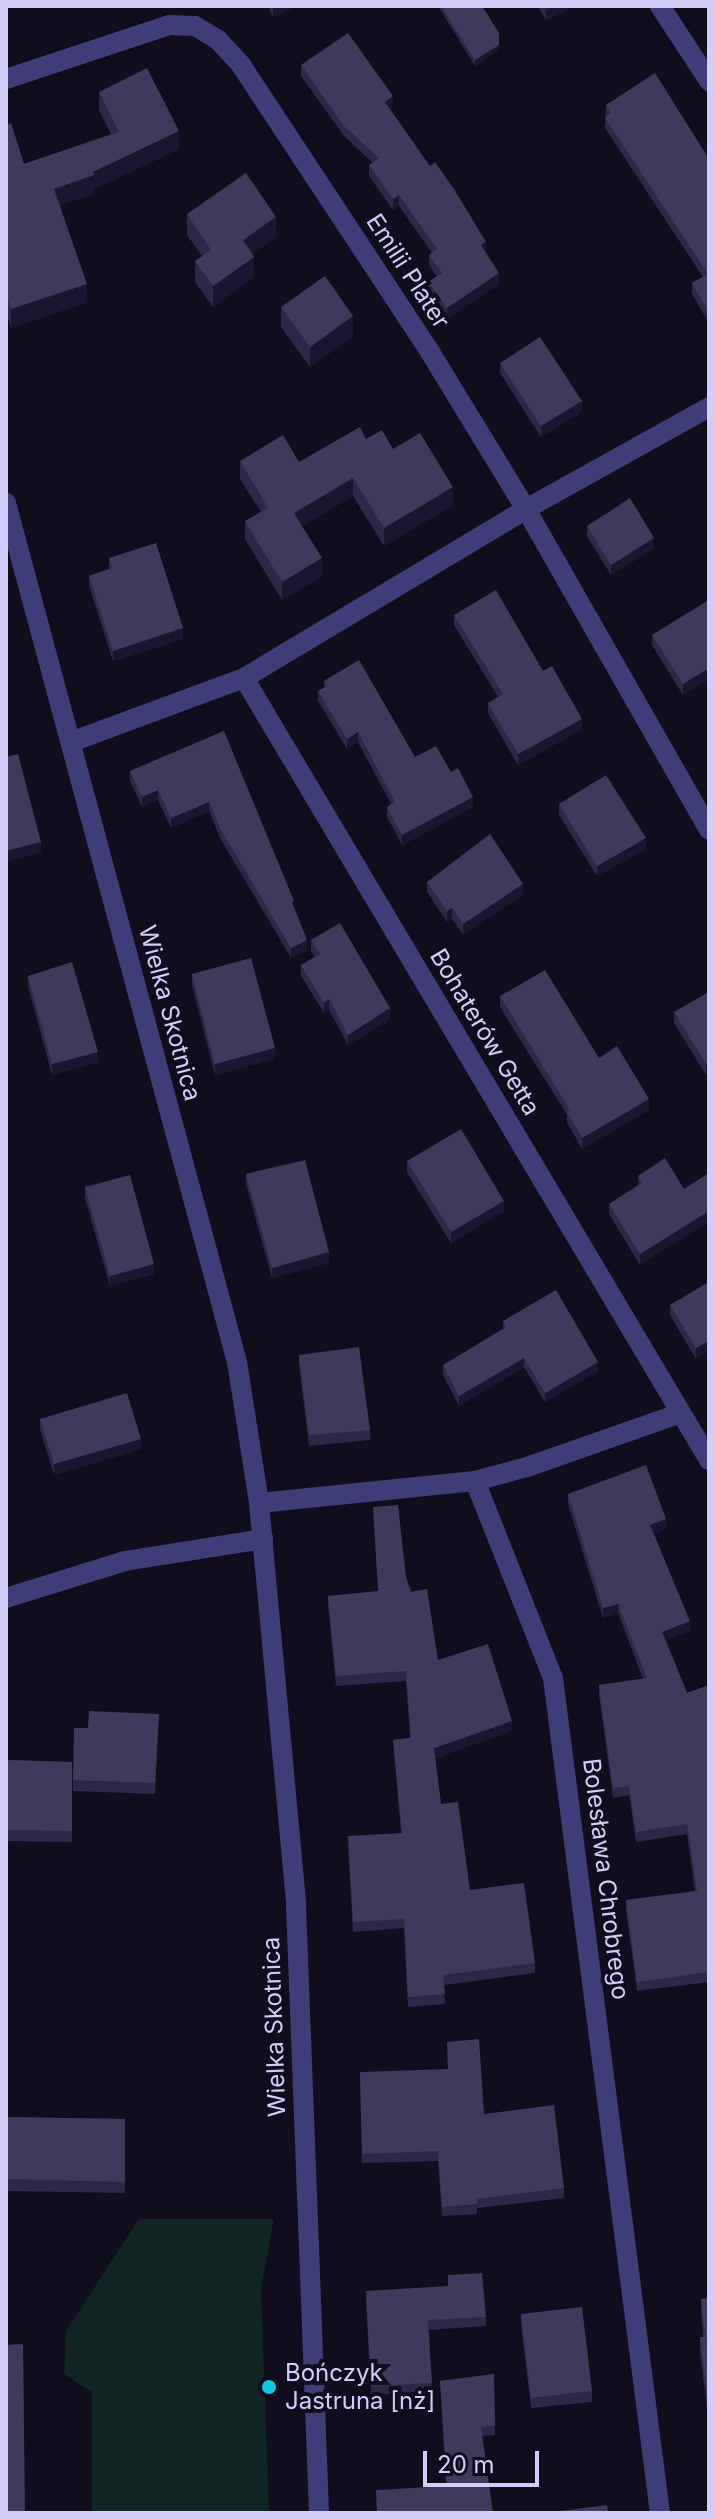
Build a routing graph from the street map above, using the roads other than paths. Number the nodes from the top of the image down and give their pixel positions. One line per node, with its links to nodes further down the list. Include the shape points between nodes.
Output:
1 (660, 6): 3 (street)
2 (6, 79): 6 (street, Emilii Plater, via 169,25 195,26 218,40 241,65 430,352)
3 (709, 81)
4 (709, 407): 6 (street)
5 (6, 503): 7 (street, Wielka Skotnica)
6 (526, 509): 8 (street); 10 (street, Emilii Plater)
7 (10, 528): 9 (street, Wielka Skotnica)
8 (244, 678): 9 (street); 11 (street, Bohaterów Getta)
9 (71, 742): 14 (street, Wielka Skotnica, via 237,1362)
10 (709, 830)
11 (681, 1413): 12 (street, Bohaterów Getta); 13 (street)
12 (709, 1460)
13 (475, 1481): 14 (street); 18 (street, Bolesława Chrobrego, via 553,1678)
14 (259, 1503): 15 (street, Wielka Skotnica)
15 (263, 1539): 16 (street, via 125,1561); 17 (street, Wielka Skotnica, via 296,1905)
16 (6, 1598)
17 (319, 2513)
18 (660, 2513)

